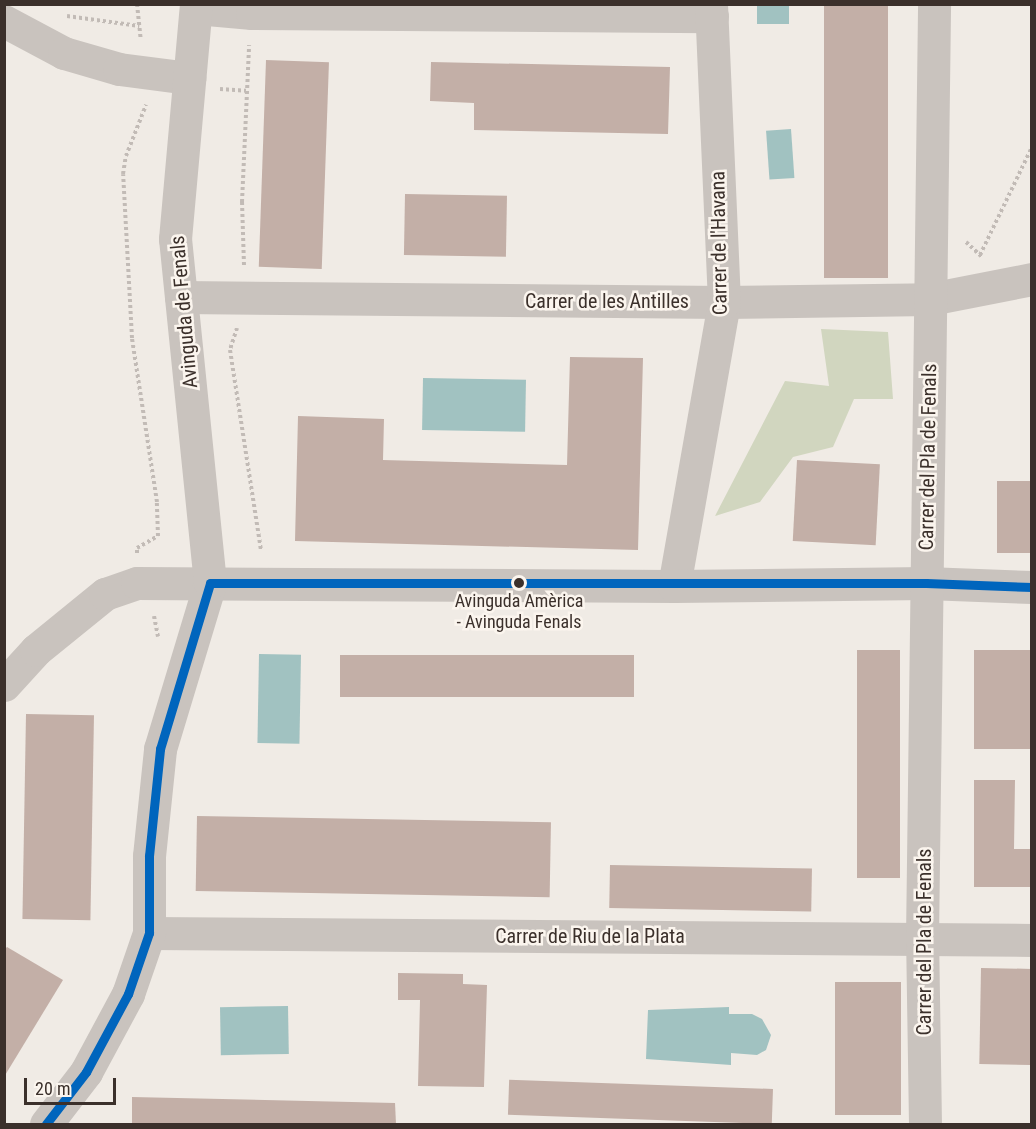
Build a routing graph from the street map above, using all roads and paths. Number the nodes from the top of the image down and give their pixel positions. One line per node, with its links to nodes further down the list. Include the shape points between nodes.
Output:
1 (137, 4): 7 (path)
2 (934, 4): 16 (street, Carrer del Pla de Fenals)
3 (196, 6): 4 (street, via 252,14); 9 (street, Avinguda de Fenals)
4 (711, 10): 17 (street, Carrer de l'Havana)
5 (63, 16): 7 (path)
6 (4, 21): 8 (street, via 64,53)
7 (139, 26): 8 (path)
8 (149, 75): 9 (street); 22 (path, via 150,95 123,174 132,338 157,502 158,536 137,548)
9 (189, 78): 15 (street, Avinguda de Fenals, via 175,239)
10 (1032, 147): 12 (path)
11 (966, 235): 12 (path, via 966,245)
12 (980, 255): 13 (path)
13 (990, 263)
14 (1032, 279): 16 (street, Carrer de les Antilles)
15 (181, 297): 17 (street, Carrer de les Antilles); 18 (street, Avinguda de Fenals)
16 (930, 299): 17 (street, Carrer de les Antilles); 19 (street, Carrer del Pla de Fenals)
17 (723, 302): 20 (street, Carrer de l'Havana)
18 (210, 583): 20 (street); 22 (street); 25 (street, via 160,749 149,856)
19 (926, 583): 20 (street); 21 (street); 26 (street, Carrer del Pla de Fenals)
20 (674, 586)
21 (1032, 587)
22 (136, 595): 23 (path, via 157,618); 24 (street, via 105,594 36,650)
23 (157, 641)
24 (4, 685)
25 (149, 933): 26 (street, Carrer de Riu de la Plata); 28 (street, via 128,994 86,1072)
26 (922, 939): 27 (street, Carrer de Riu de la Plata); 29 (street, Carrer del Pla de Fenals)
27 (1032, 940)
28 (46, 1125)
29 (925, 1125)

